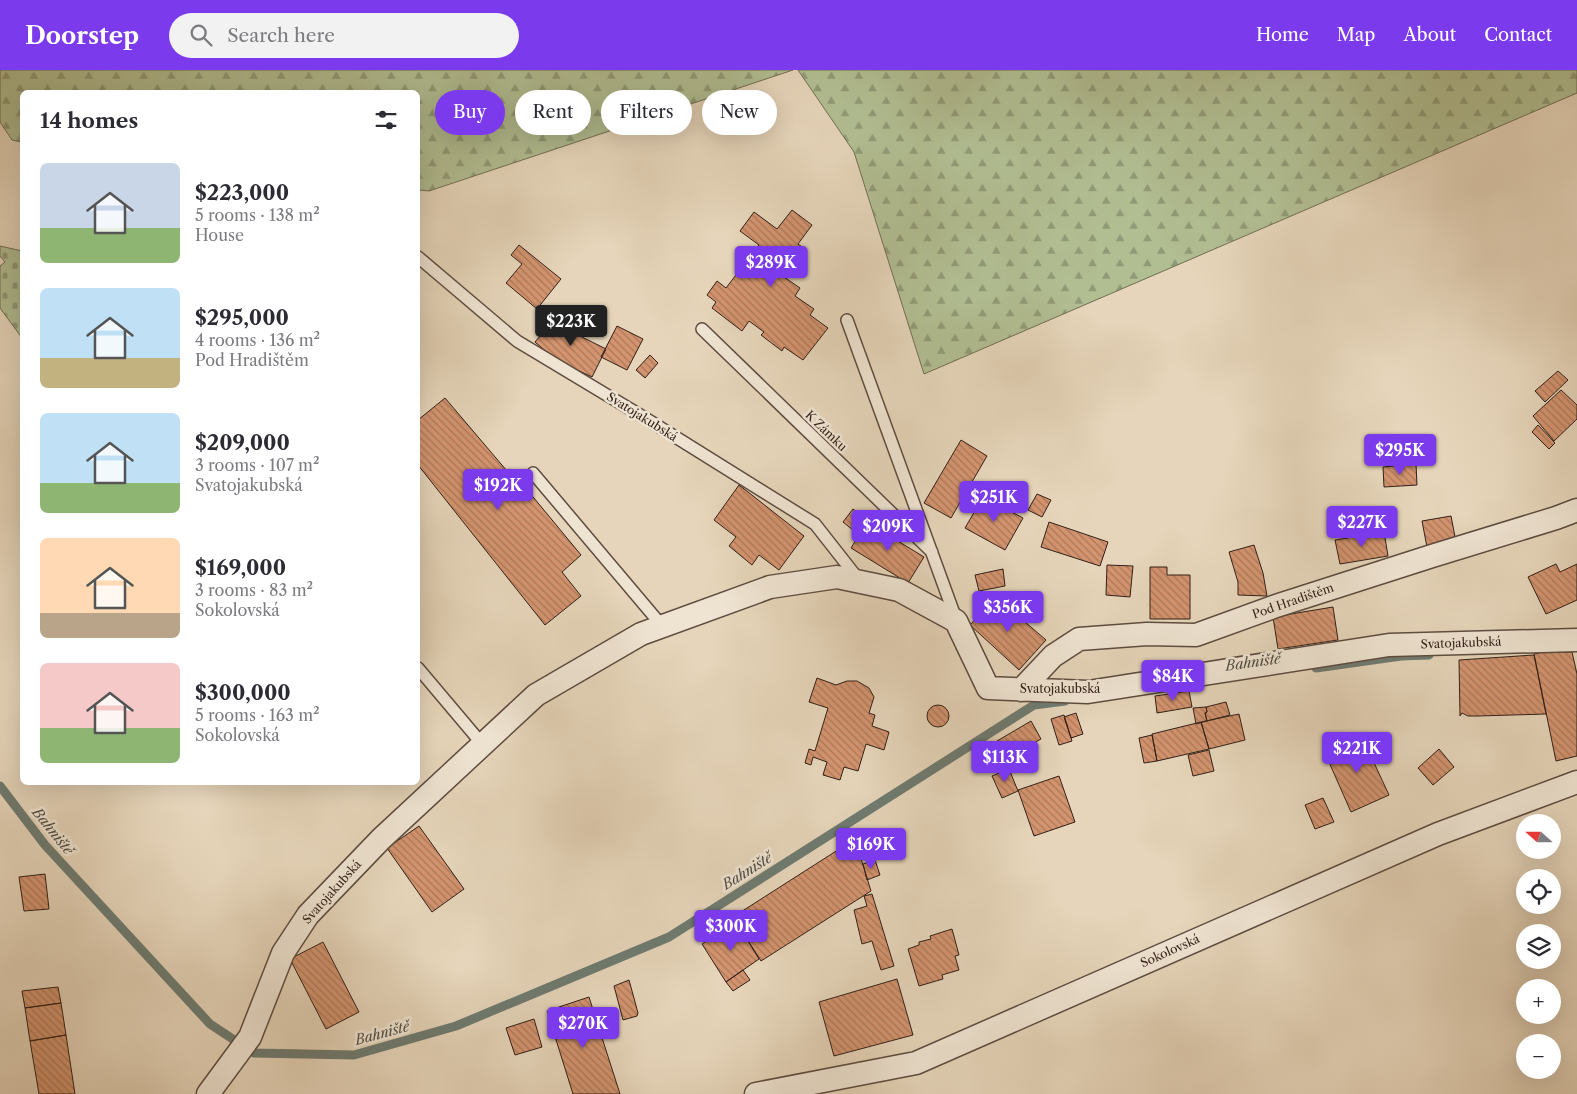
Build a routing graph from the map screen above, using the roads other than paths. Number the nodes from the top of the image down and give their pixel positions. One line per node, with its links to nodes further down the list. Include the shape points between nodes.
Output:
1 (420, 259): 7 (lane, Svatojakubská, via 517,341 814,524)
2 (847, 320): 6 (lane)
3 (702, 329): 6 (lane, K Zámku)
4 (533, 473): 9 (lane)
5 (1577, 510): 12 (street, Pod Hradištěm, via 1276,606 1196,635 1146,634 1079,639 1053,656)
6 (932, 552): 8 (lane)
7 (860, 582): 8 (street, Svatojakubská, via 899,590); 9 (street, Svatojakubská, via 837,577 770,587)
8 (956, 620): 12 (street, Svatojakubská, via 988,688)
9 (663, 627): 13 (street, Svatojakubská, via 642,634 536,695)
10 (1577, 640): 12 (street, Svatojakubská, via 1389,646 1088,692)
11 (420, 670): 13 (lane)
12 (1021, 690)
13 (482, 745): 15 (street, Svatojakubská, via 381,839 308,915 283,953 250,1037)
14 (1577, 782): 16 (street, Sokolovská, via 1438,834 916,1063)
15 (208, 1094)
16 (756, 1094)

